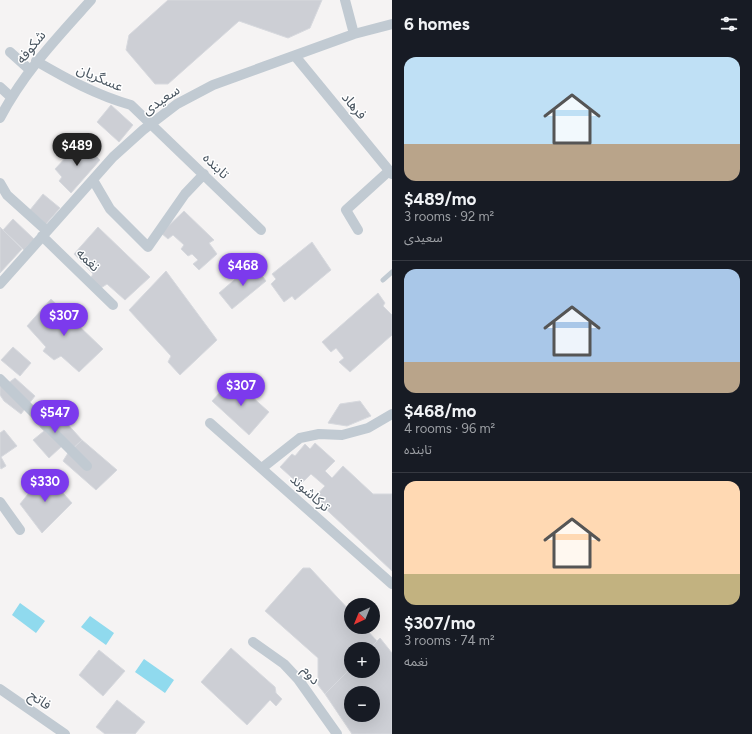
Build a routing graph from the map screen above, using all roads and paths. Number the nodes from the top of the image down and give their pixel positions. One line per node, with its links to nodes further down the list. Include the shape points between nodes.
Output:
1 (91, 0): 7 (street, شکوفه)
2 (345, 0): 4 (street)
3 (392, 24): 4 (street, سعیدی)
4 (354, 34): 6 (street, سعیدی)
5 (10, 52): 8 (street)
6 (294, 56): 12 (street, سعیدی, via 213,85 177,104); 13 (street, فرهاد)
7 (36, 61): 8 (street, شکوفه); 12 (street, عسگریان, via 104,97 131,105)
8 (30, 70): 10 (street, شکوفه)
9 (0, 87): 10 (street)
10 (11, 97): 11 (street, شکوفه)
11 (0, 118)
12 (151, 123): 14 (street, تابنده); 15 (street, سعیدی)
13 (391, 172): 18 (street, via 346,210)
14 (204, 174): 15 (street, via 185,194 148,248 110,209); 17 (street, تابنده)
15 (92, 180): 19 (street, سعیدی)
16 (0, 184): 19 (street, via 7,195)
17 (261, 230)
18 (358, 230)
19 (44, 234): 22 (street, سعیدی); 23 (street, نغمه)
20 (392, 272): 21 (lane)
21 (383, 280)
22 (0, 284)
23 (114, 304)
24 (0, 379): 27 (street)
25 (392, 414): 28 (street, via 368,428 342,435 319,434 300,438)
26 (210, 423): 28 (street, ترکاشوند)
27 (87, 466)
28 (262, 468): 31 (street, ترکاشوند)
29 (0, 502): 30 (street)
30 (20, 530)
31 (392, 584)
32 (252, 642): 35 (street, دوم, via 284,664)
33 (0, 689): 34 (street, فاتح)
34 (65, 734)
35 (337, 734)

